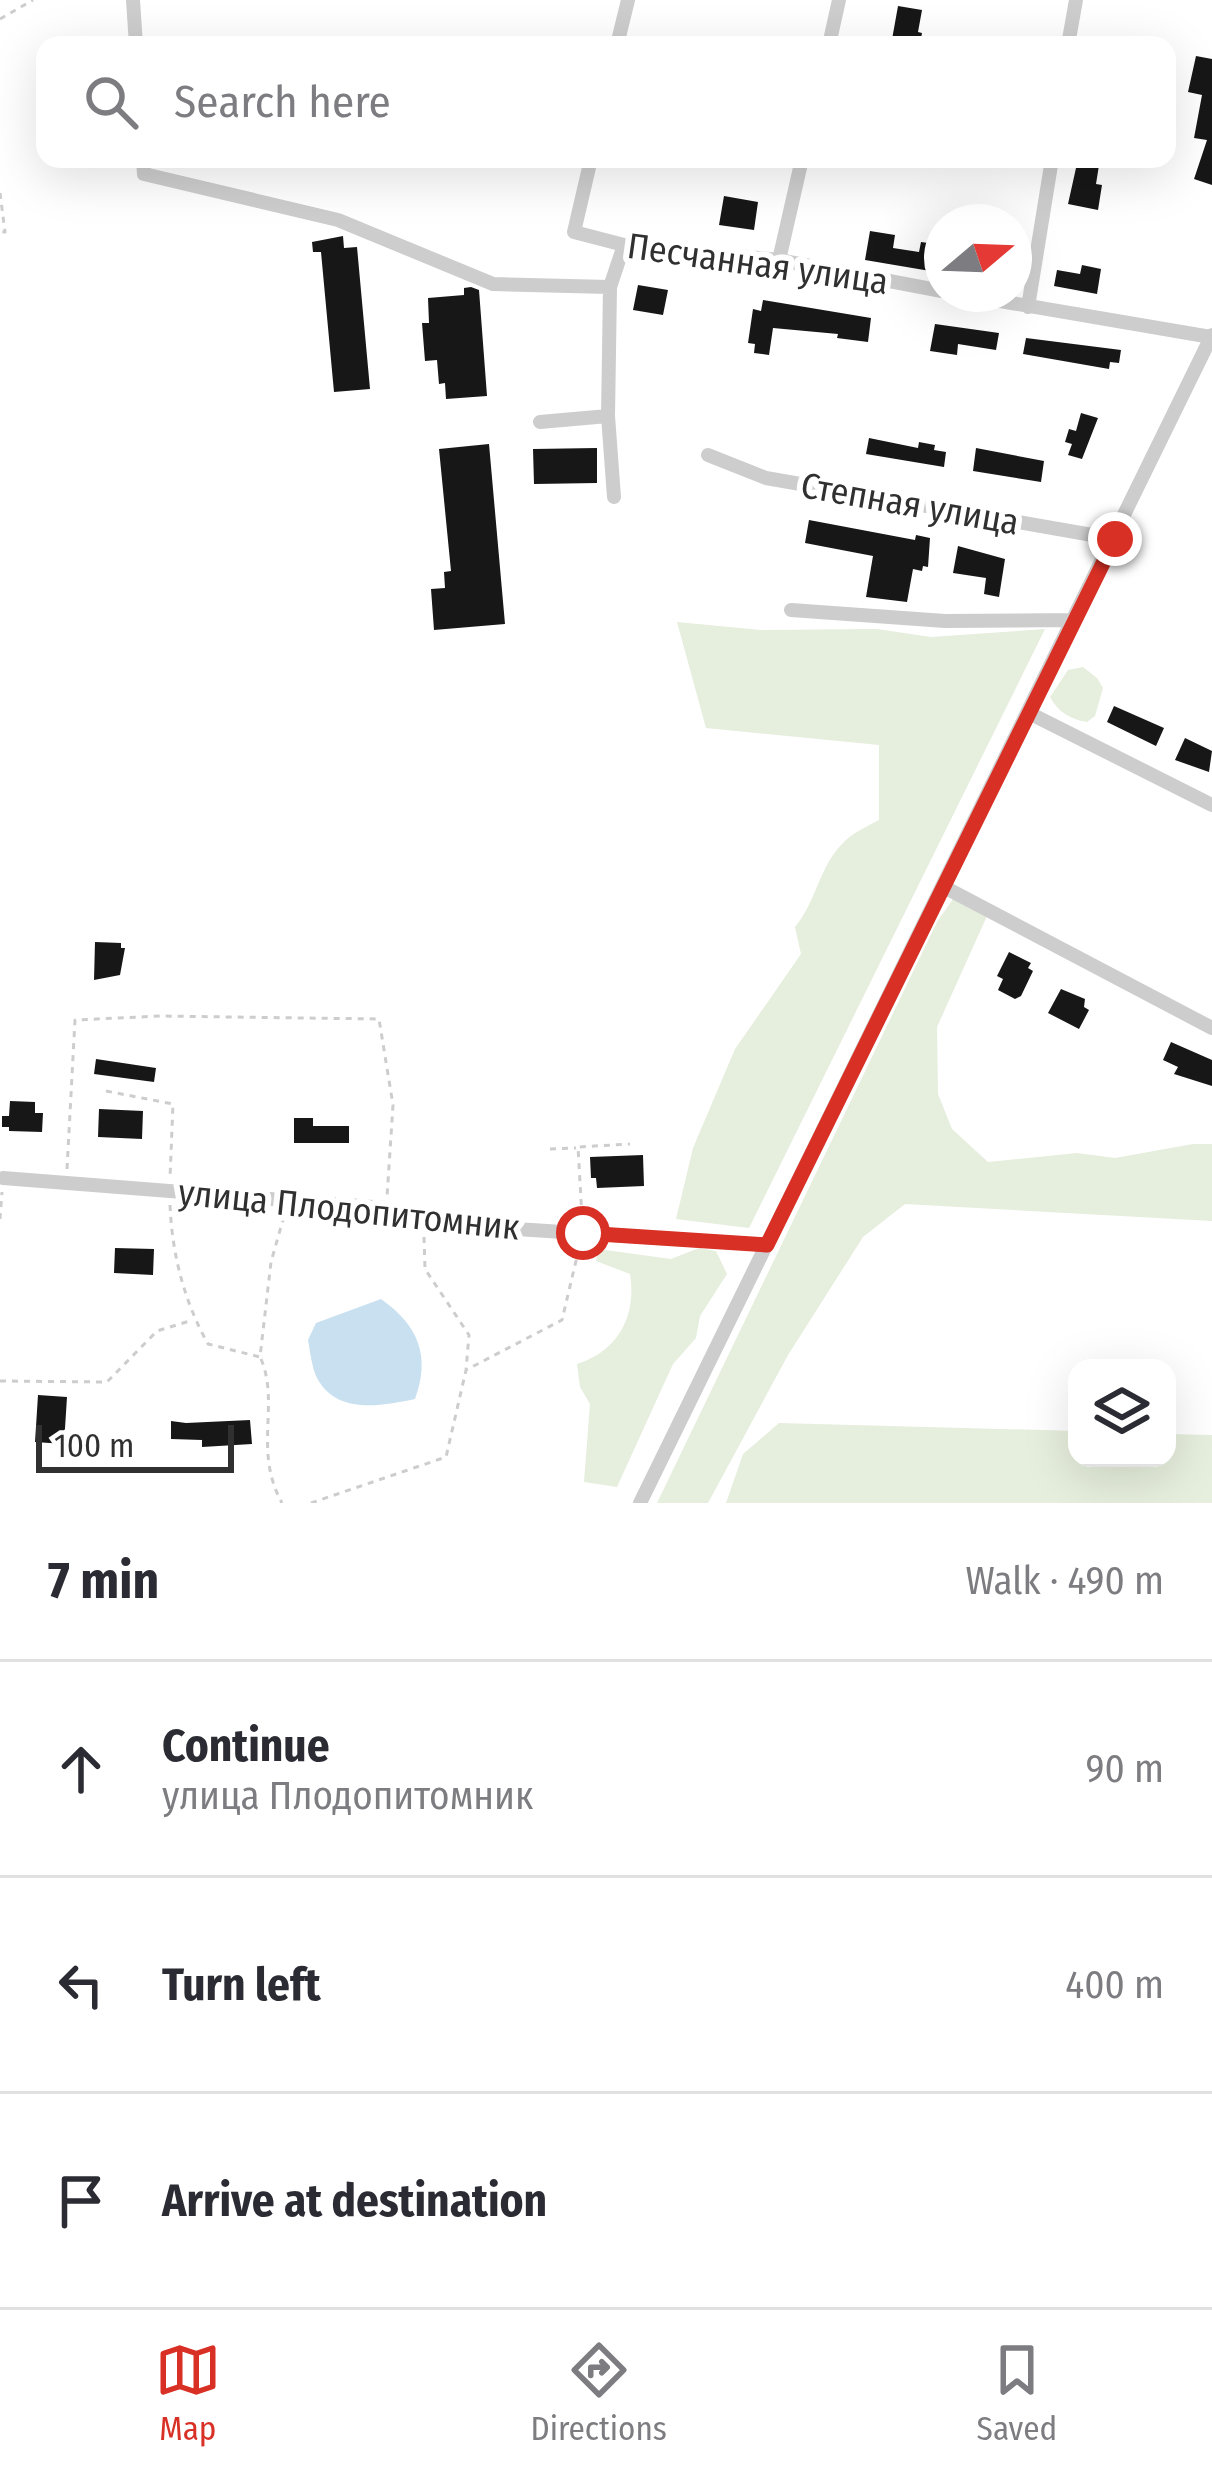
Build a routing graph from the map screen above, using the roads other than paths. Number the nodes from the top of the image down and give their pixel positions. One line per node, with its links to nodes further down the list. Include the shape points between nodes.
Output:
1 (133, 0): 5 (street)
2 (628, 0): 6 (street)
3 (839, 0): 7 (street)
4 (1076, 0): 8 (street)
5 (135, 36)
6 (619, 36)
7 (831, 36)
8 (1070, 36)
9 (151, 168): 16 (street, via 338,220 494,284)
10 (589, 168): 13 (street, Песчанная улица, via 574,232)
11 (800, 168): 14 (street)
12 (1051, 168): 15 (street)
13 (624, 245): 14 (street, Песчанная улица); 16 (street)
14 (779, 260): 17 (street, Песчанная улица)
15 (1032, 282)
16 (610, 287): 20 (street)
17 (924, 288)
18 (1032, 308): 19 (street)
19 (1212, 336): 24 (street)
20 (608, 416): 21 (street); 23 (street)
21 (540, 422)
22 (708, 455): 24 (street, Степная улица, via 766,478)
23 (614, 497)
24 (1115, 539): 26 (street)
25 (791, 610): 26 (street)
26 (1076, 620): 27 (street)
27 (1029, 713): 28 (street); 29 (street)
28 (1212, 805)
29 (944, 887): 30 (street); 32 (street)
30 (1212, 1028)
31 (3, 1178): 32 (street, улица Плодопитомник, via 386,1208 423,1223)
32 (767, 1245): 33 (street)
33 (640, 1503)

